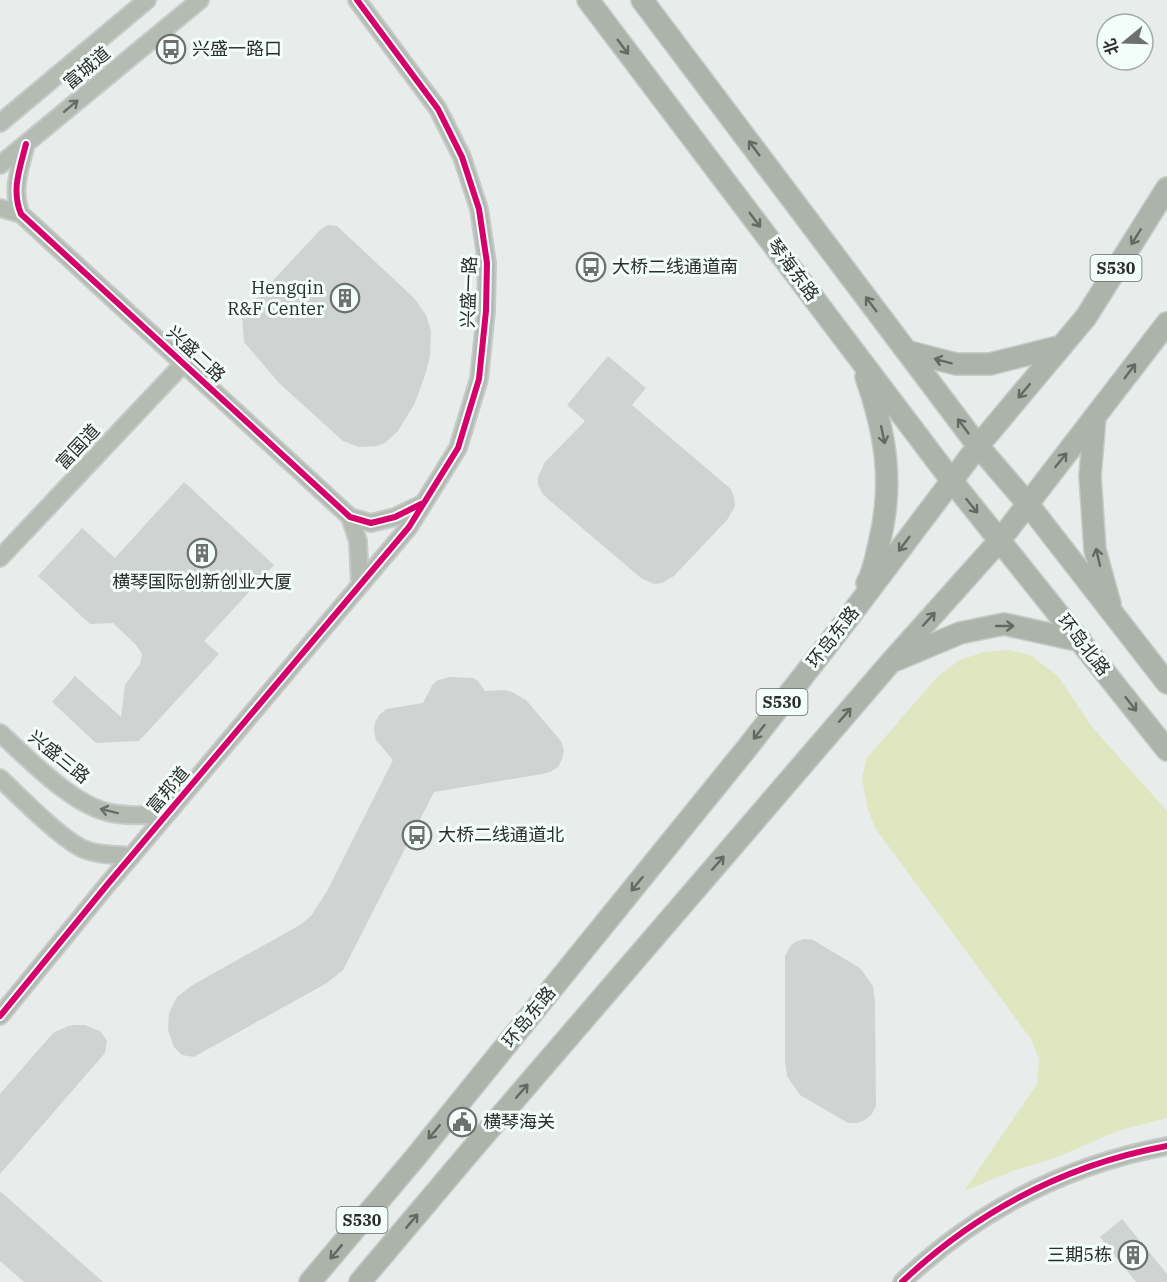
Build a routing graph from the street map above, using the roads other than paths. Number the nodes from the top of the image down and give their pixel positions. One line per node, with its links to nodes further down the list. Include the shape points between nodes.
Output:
1 (147, 0): 6 (street, 富城道)
2 (200, 0): 7 (street, 富城道, one-way to 2)
3 (357, 0): 20 (street, 兴盛一路, via 423,86 451,133 472,183 484,236 487,295 479,379 458,448)
4 (588, 0): 15 (main road, 琴海东路, one-way to 15)
5 (642, 0): 14 (main road, one-way to 5)
6 (1, 121)
7 (26, 144): 8 (street, 富城道); 11 (street, via 16,186)
8 (0, 165)
9 (1167, 188): 13 (main road, 环岛东路 / S530, one-way to 13, via 1086,317)
10 (0, 208): 11 (street)
11 (21, 214): 16 (street, 兴盛二路)
12 (1167, 323): 17 (main road, S530, one-way to 12)
13 (1062, 346): 14 (main road, one-way to 14, via 990,364 956,364); 18 (main road, 环岛东路 / S530, one-way to 18)
14 (906, 351): 18 (main road, one-way to 14)
15 (860, 359): 19 (main road, 琴海东路); 27 (main road, one-way to 27, via 878,412 888,478 883,530 872,573)
16 (184, 363): 22 (street, 兴盛二路); 24 (street, 富国道)
17 (1095, 417): 21 (main road, S530, one-way to 17); 26 (main road, one-way to 17, via 1095,550 1090,476)
18 (978, 446): 19 (main road, 环岛东路 / S530); 21 (main road)
19 (952, 481): 23 (main road, 琴海东路, one-way to 23); 27 (main road, 环岛东路 / S530, one-way to 27)
20 (424, 502): 22 (street, via 371,523); 25 (street, 兴盛一路, via 409,527)
21 (1027, 503): 23 (main road, S530); 26 (main road)
22 (350, 517): 25 (street, via 358,541)
23 (1000, 540): 28 (main road, 环岛北路); 29 (main road, S530, one-way to 23)
24 (0, 558)
25 (360, 585): 34 (street, 富邦道)
26 (1112, 613): 30 (main road)
27 (843, 624): 38 (main road, 环岛东路 / S530, one-way to 38, via 747,748)
28 (1081, 641): 29 (main road, one-way to 28, via 960,633 1004,624); 32 (main road, 环岛北路, one-way to 32)
29 (890, 663): 39 (main road, S530, one-way to 29)
30 (1167, 683)
31 (0, 734): 34 (street, 兴盛三路, one-way to 31, via 106,812 67,793)
32 (1167, 750)
33 (0, 778): 35 (street, via 82,848)
34 (167, 814): 35 (street, 富邦道)
35 (132, 856): 36 (street, 富邦道)
36 (0, 1016)
37 (1167, 1146): 40 (street, via 1076,1171 1013,1200 954,1237)
38 (310, 1282)
39 (360, 1282)
40 (902, 1282)

